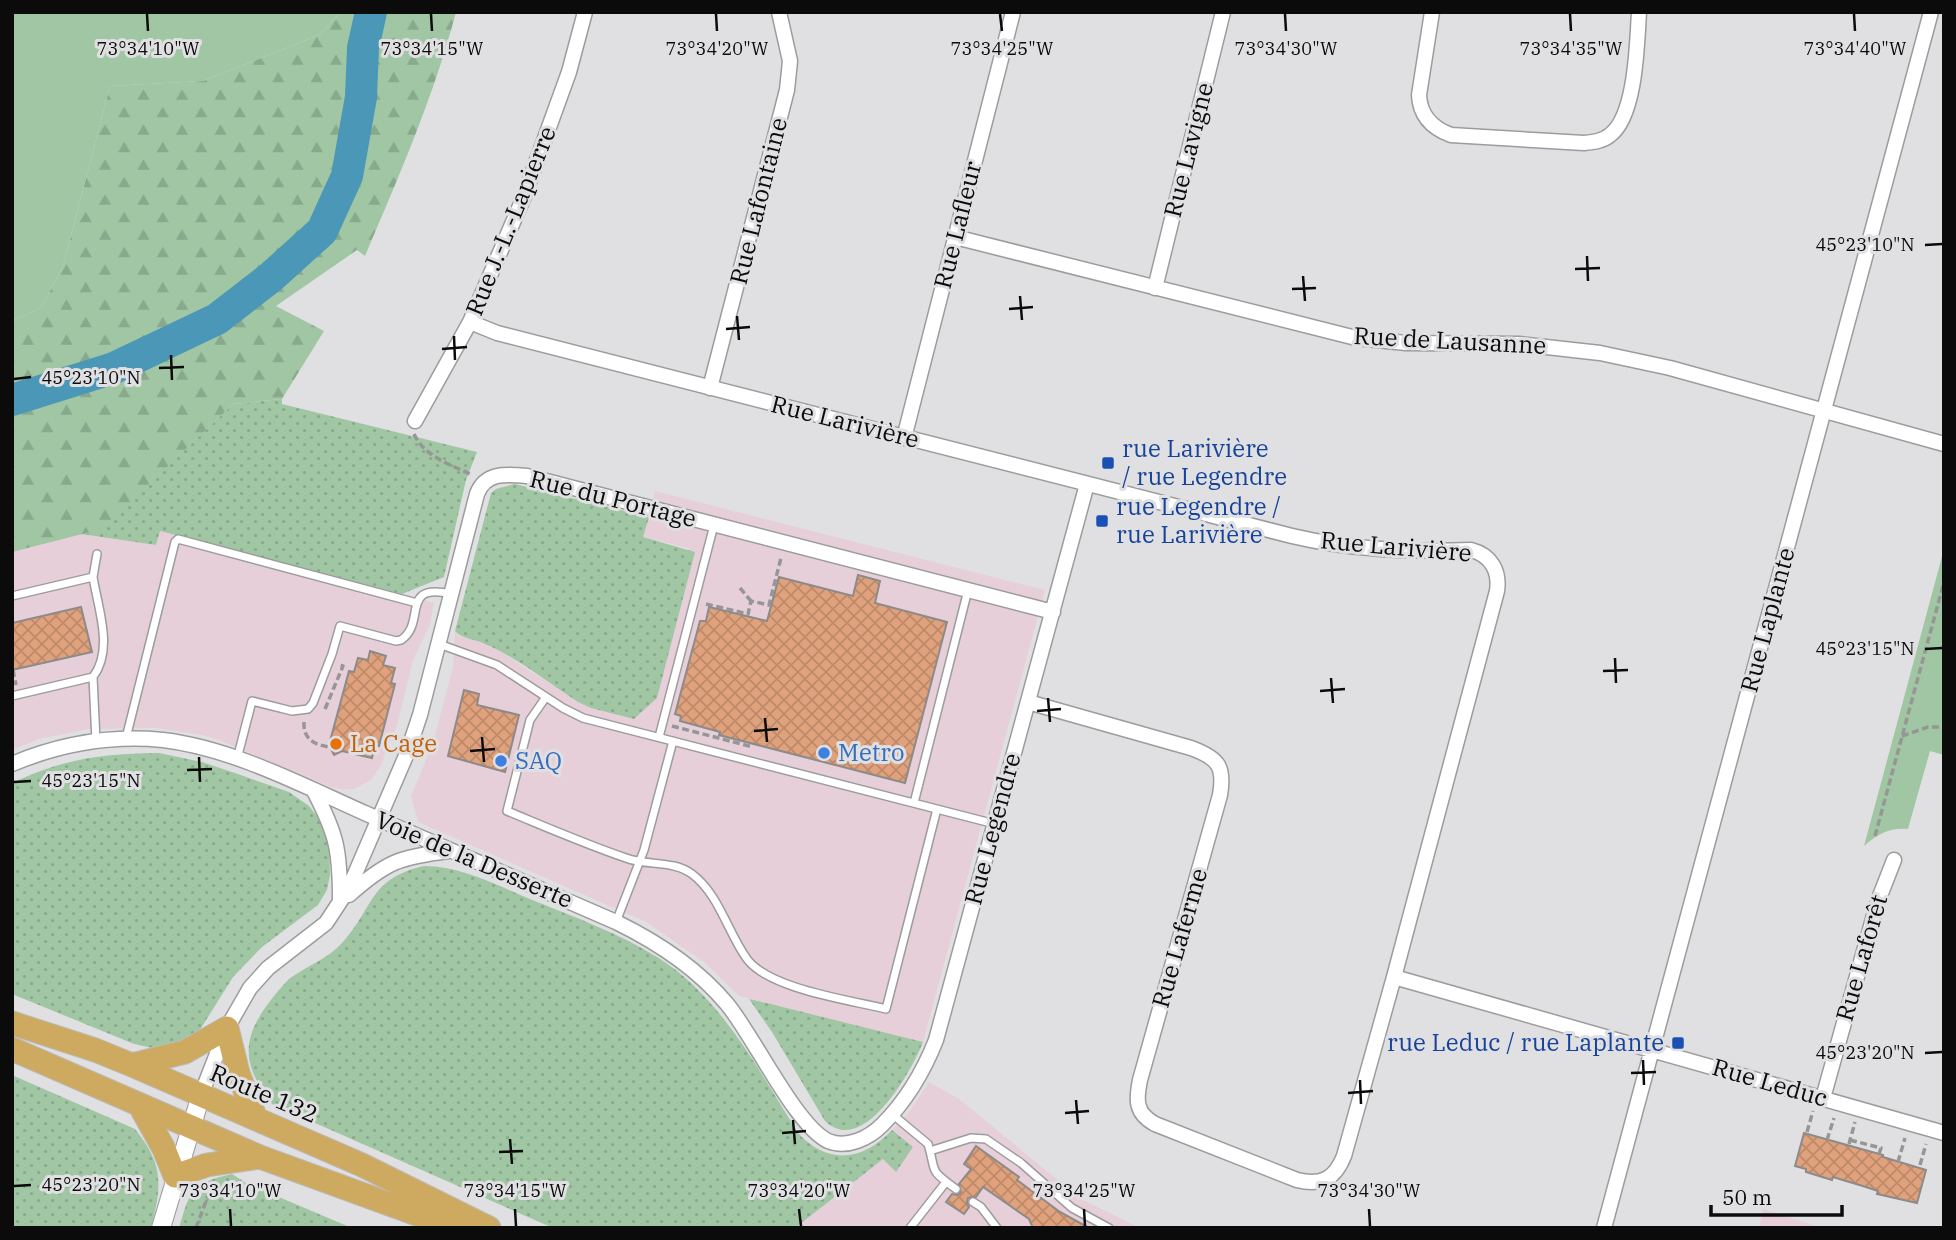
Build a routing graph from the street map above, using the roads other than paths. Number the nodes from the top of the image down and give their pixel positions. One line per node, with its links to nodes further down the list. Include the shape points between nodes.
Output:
1 (585, 12): 10 (street, Rue J.-L.-Lapierre, via 541,151)
2 (779, 12): 11 (street, Rue Lafontaine, via 788,45 789,76)
3 (1013, 12): 8 (street, Rue Lafleur)
4 (1223, 12): 9 (street, Rue Lavigne)
5 (1432, 12): 6 (street, via 1419,106 1432,125 1451,135 1584,144 1611,135 1623,118)
6 (1639, 12)
7 (1931, 12): 12 (street, Rue Laplante)
8 (955, 237): 9 (street, Rue de Lausanne); 14 (street, Rue Lafleur)
9 (1155, 288): 12 (street, Rue de Lausanne, via 1367,340 1519,344 1608,355)
10 (470, 322): 11 (street, Rue Larivière); 13 (street, Rue J.-L.-Lapierre)
11 (710, 388): 14 (street, Rue Larivière)
12 (1825, 412): 15 (street, Rue de Lausanne); 50 (street, Rue Laplante)
13 (415, 421)
14 (904, 438): 16 (street, Rue Larivière)
15 (1944, 444)
16 (1087, 484): 24 (street, Rue Legendre); 46 (street, Rue Larivière, via 1313,541 1382,550 1471,550 1490,561 1497,574 1497,591)
17 (714, 525): 20 (street, Rue du Portage); 21 (street, Rue du Portage, via 527,477 486,479 480,486); 30 (lane)
18 (97, 554): 19 (lane)
19 (93, 577): 22 (lane); 26 (lane, via 105,646)
20 (968, 590): 24 (street, Rue du Portage); 37 (lane)
21 (451, 594): 23 (lane, via 428,591); 25 (street, Rue du Portage)
22 (12, 596)
23 (417, 603): 31 (lane, via 178,539); 34 (lane, via 410,631 401,640 340,626 308,709 292,711 252,701)
24 (1053, 612): 29 (street, Rue Legendre)
25 (439, 644): 28 (lane, via 497,665); 39 (street, Rue du Portage, via 414,735)
26 (93, 677): 27 (lane); 33 (lane)
27 (12, 696)
28 (546, 697): 30 (lane, via 583,718); 43 (lane, via 530,720 507,811)
29 (1028, 702): 40 (street, Rue Legendre); 63 (street, Rue Laferme, via 1214,758 1222,772 1220,795 1140,1080 1138,1106 1155,1124 1297,1180)
30 (659, 737): 32 (lane)
31 (126, 739): 33 (street, Voie de la Desserte); 34 (street, Voie de la Desserte, via 180,743)
32 (673, 740): 37 (lane); 43 (lane)
33 (96, 741): 35 (street, Voie de la Desserte, via 42,752)
34 (236, 760): 36 (street, Voie de la Desserte)
35 (12, 764)
36 (314, 791): 39 (street, Voie de la Desserte); 44 (street, via 337,845)
37 (914, 803): 38 (lane)
38 (937, 809): 40 (lane); 43 (lane, via 886,1009 759,972 747,960 712,896 693,875 671,865)
39 (379, 819): 41 (street, Voie de la Desserte); 44 (street, Rue du Portage)
40 (995, 824): 55 (street, Rue Legendre, via 936,1040 917,1081)
41 (452, 850): 44 (street, Rue du Portage, via 398,859 372,874); 45 (street, Voie de la Desserte)
42 (1894, 860): 53 (street, Rue Laforêt)
43 (641, 861): 45 (lane)
44 (340, 903): 48 (street, Rue du Portage, via 318,930 262,975)
45 (616, 922): 59 (street, Voie de la Desserte, via 668,951 699,976 738,1018 812,1129 834,1143)
46 (1394, 977): 50 (street, Rue Leduc); 63 (street, Rue Larivière, via 1344,1156)
47 (12, 1023): 51 (highway, Route 132)
48 (228, 1028): 51 (highway, via 178,1055); 52 (street, Rue du Portage); 56 (highway, via 238,1073)
49 (12, 1049): 54 (highway)
50 (1652, 1049): 53 (street, Rue Leduc); 73 (street, Rue Laplante)
51 (132, 1065): 52 (highway, Route 132)
52 (201, 1095): 56 (highway, Route 132); 57 (street)
53 (1820, 1097): 58 (street, Rue Leduc)
54 (140, 1106): 57 (highway); 62 (highway)
55 (892, 1114): 59 (street, Rue Legendre, via 870,1135); 60 (lane, via 922,1137)
56 (256, 1119): 70 (highway, Route 132)
57 (190, 1127): 61 (highway); 62 (street)
58 (1937, 1131)
59 (851, 1143)
60 (930, 1151): 64 (lane, via 932,1168); 72 (lane, via 971,1138 986,1139 1072,1208)
61 (260, 1157): 62 (highway, via 207,1165); 69 (highway)
62 (175, 1176): 68 (street)
63 (1326, 1180)
64 (946, 1182): 65 (lane); 71 (lane)
65 (956, 1189)
66 (973, 1202): 67 (lane)
67 (996, 1227)
68 (161, 1228)
69 (455, 1228)
70 (489, 1228)
71 (910, 1228)
72 (1109, 1228)
73 (1604, 1228)

